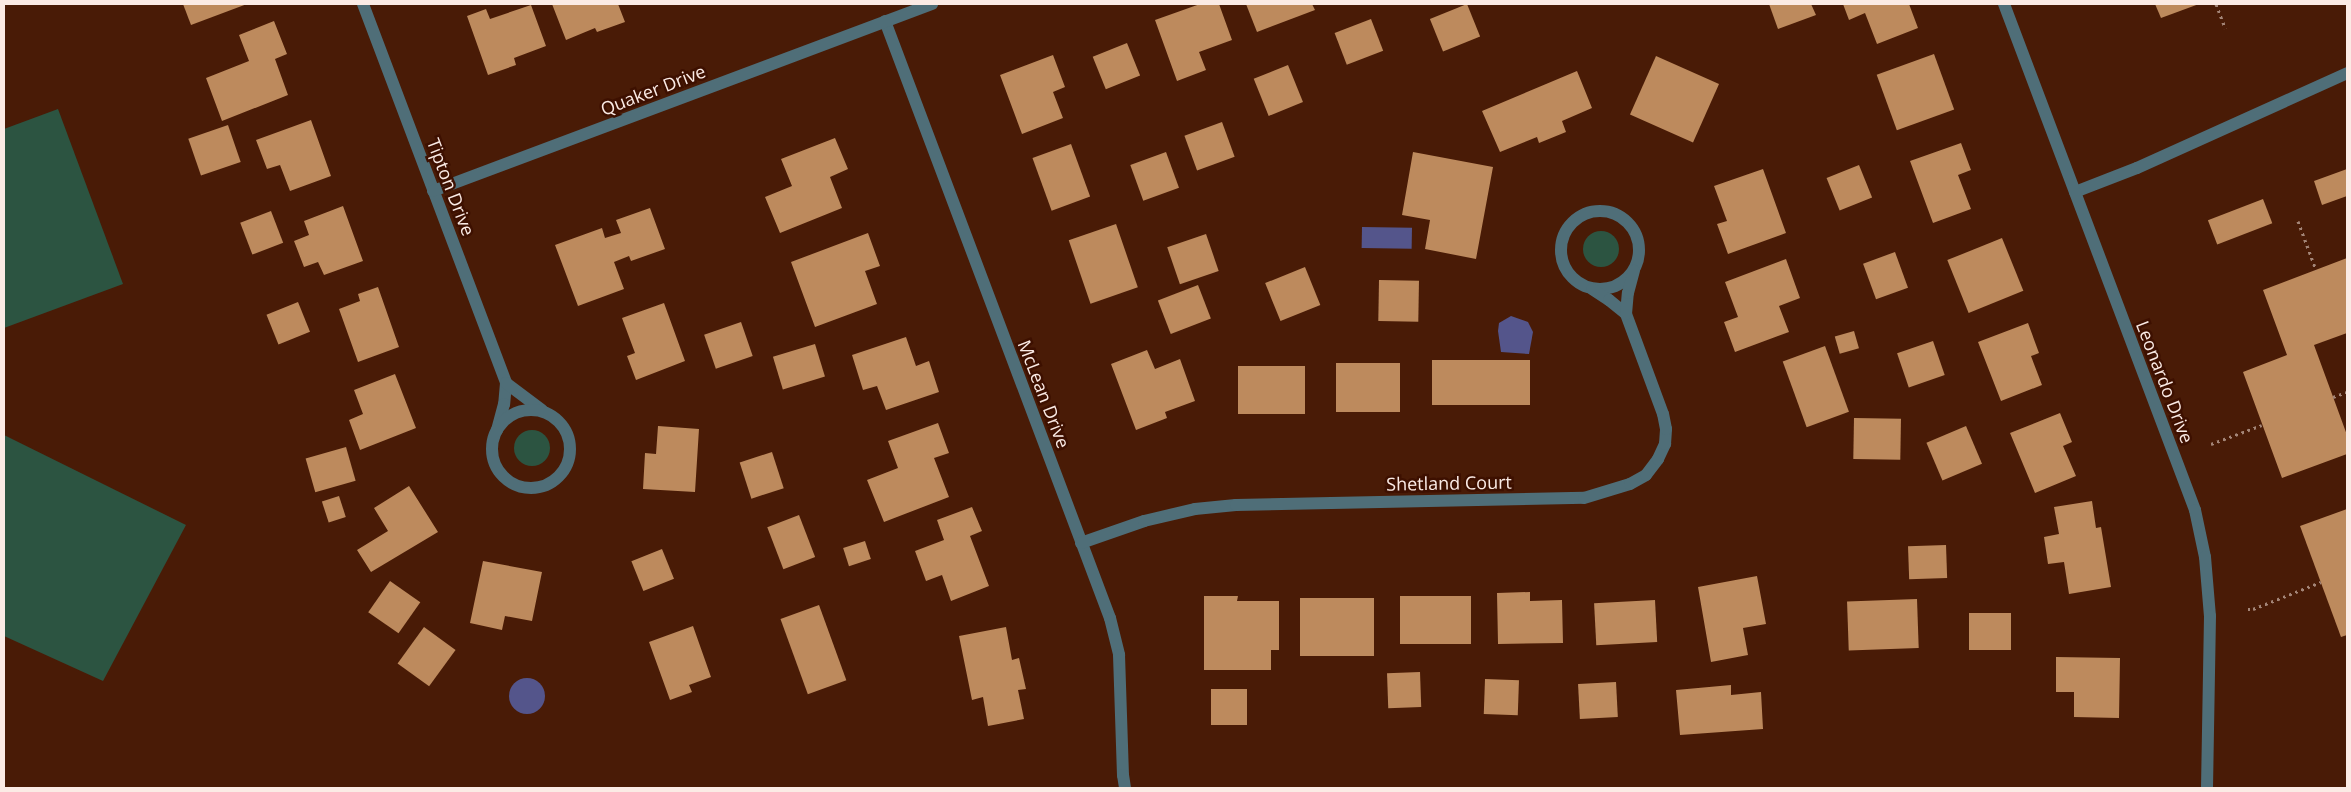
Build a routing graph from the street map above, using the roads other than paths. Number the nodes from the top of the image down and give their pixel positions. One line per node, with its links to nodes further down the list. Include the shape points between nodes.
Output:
1 (363, 4): 6 (street, Tipton Drive)
2 (932, 4): 4 (street, Quaker Drive)
3 (2004, 4): 7 (street, Leonardo Drive)
4 (885, 21): 6 (street, Quaker Drive); 14 (street, McLean Drive)
5 (2347, 73): 7 (street, via 2137,168)
6 (433, 191): 11 (street, Tipton Drive)
7 (2075, 192): 16 (street, Leonardo Drive, via 2194,510 2205,557 2210,616)
8 (1634, 271): 9 (street, via 1615,287); 9 (street, Shetland Court, via 1640,246 1627,221 1616,214 1589,212 1567,228 1560,253 1570,275 1579,284); 10 (street, Shetland Court)
9 (1590, 288): 10 (street, Shetland Court)
10 (1626, 314): 14 (street, Shetland Court, via 1664,414 1666,429 1658,459 1646,474 1630,484 1584,498 1236,505 1144,520)
11 (506, 383): 12 (street, Tipton Drive); 13 (street, Tipton Drive)
12 (545, 412): 13 (street, via 518,412); 13 (street, Tipton Drive, via 565,429 571,456 567,467 549,484 525,488 503,477 492,455 492,442)
13 (497, 430)
14 (1081, 543): 15 (street, McLean Drive, via 1110,618 1119,655)
15 (1125, 788)
16 (2207, 788)

